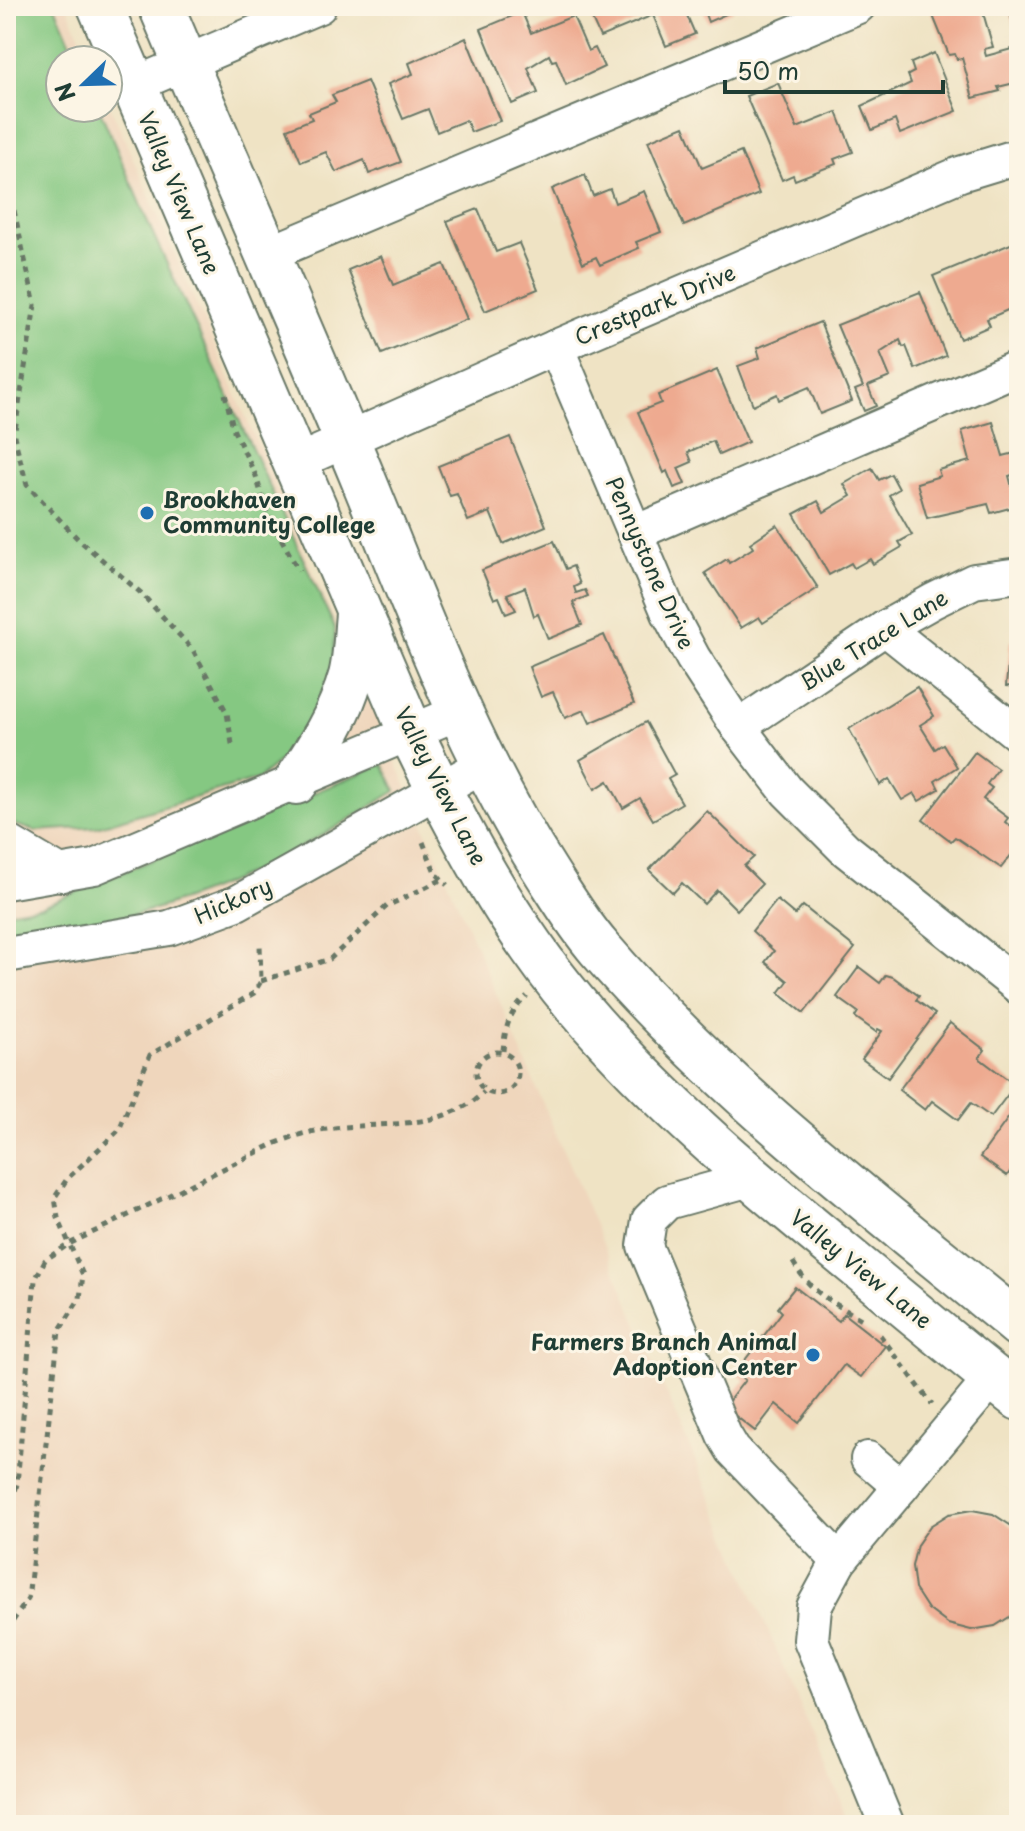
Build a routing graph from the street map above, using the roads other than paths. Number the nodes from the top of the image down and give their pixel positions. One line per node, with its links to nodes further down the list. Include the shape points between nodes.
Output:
1 (100, 6): 6 (main road, Valley View Lane)
2 (161, 6): 5 (main road)
3 (319, 6): 5 (street)
4 (858, 6): 8 (street)
5 (185, 62): 6 (street); 8 (main road)
6 (134, 85): 12 (main road, Valley View Lane)
7 (1019, 156): 9 (street, Crestpark Drive, via 960,174)
8 (268, 254): 11 (main road)
9 (556, 347): 11 (street, Crestpark Drive); 13 (street, Pennystone Drive)
10 (1019, 367): 13 (street)
11 (346, 438): 12 (street, Crestpark Drive); 17 (main road)
12 (295, 463): 15 (main road, Valley View Lane)
13 (635, 533): 18 (street, Pennystone Drive, via 669,613)
14 (1019, 575): 16 (street, Blue Trace Lane, via 974,581)
15 (358, 611): 19 (main road, Valley View Lane); 22 (main road, via 351,674 341,703)
16 (885, 628): 18 (street, Blue Trace Lane); 20 (street)
17 (459, 712): 19 (street); 21 (main road)
18 (738, 727): 30 (street, Pennystone Drive, via 787,791 845,849)
19 (411, 733): 22 (street); 23 (main road, Valley View Lane)
20 (1019, 735)
21 (485, 764): 23 (street, Hickory); 32 (main road, via 569,908 670,1023 757,1108)
22 (296, 782): 25 (street, via 94,867)
23 (439, 790): 27 (street, Hickory, via 237,903 169,928); 31 (main road, Valley View Lane, via 526,938 576,1005 698,1133)
24 (6, 841): 25 (street)
25 (62, 874): 26 (street)
26 (6, 882)
27 (43, 949): 28 (street, Hickory); 29 (street)
28 (6, 955)
29 (6, 983)
30 (1019, 987)
31 (750, 1179): 33 (main road, Valley View Lane); 36 (street, via 667,1202 649,1220 645,1246 733,1450)
32 (1019, 1325)
33 (1010, 1374): 35 (street)
34 (868, 1459): 35 (street)
35 (901, 1487): 36 (street)
36 (839, 1561): 37 (street, via 814,1607 811,1640)
37 (887, 1825)

